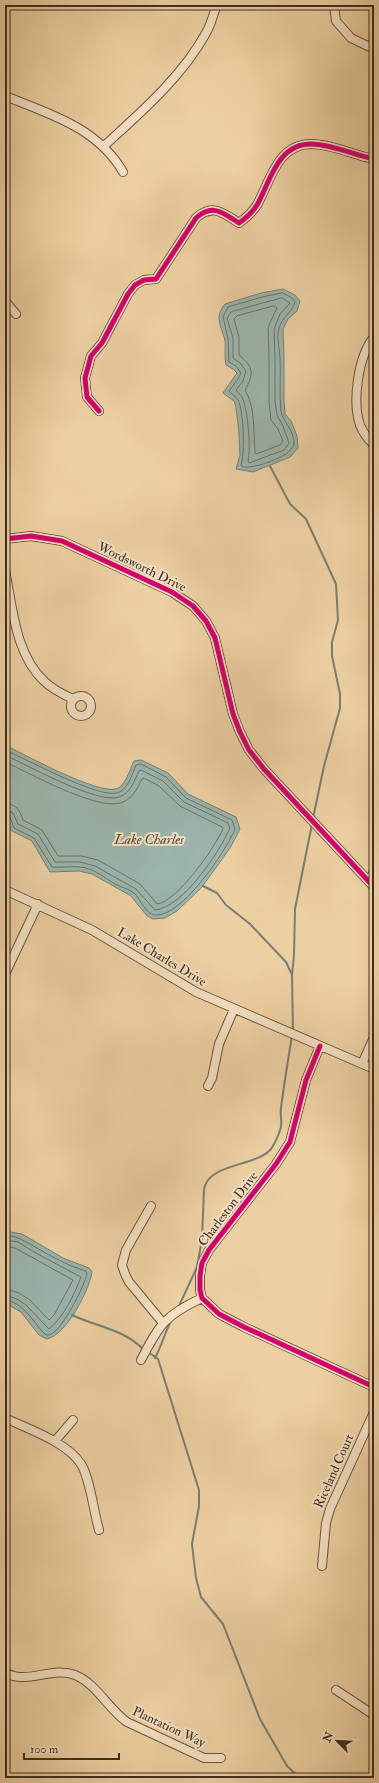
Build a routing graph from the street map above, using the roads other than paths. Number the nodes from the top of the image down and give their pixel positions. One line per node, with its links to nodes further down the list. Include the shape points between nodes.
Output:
1 (217, 5): 5 (street, via 206,33 163,91)
2 (334, 5): 3 (street, via 336,21 351,38)
3 (374, 49)
4 (5, 96): 5 (street, via 64,120)
5 (104, 146): 7 (street)
6 (374, 158): 11 (street, via 310,144 303,145 281,158 256,206 239,223 213,210 204,212 196,218 156,280 144,280 135,285 128,294 102,343 91,356 85,378 87,397)
7 (123, 172)
8 (5, 301): 9 (street)
9 (16, 314)
10 (374, 338): 12 (street, via 361,362 357,410 362,429)
11 (99, 411)
12 (374, 445)
13 (5, 538): 17 (street, Wordsworth Drive, via 31,536 62,541 172,592 193,606 206,621 215,638 233,714 249,750 264,770)
14 (5, 571): 15 (street, via 24,654 44,681)
15 (73, 699)
16 (374, 872): 17 (street)
17 (372, 884)
18 (5, 890): 19 (street, Lake Charles Drive)
19 (38, 904): 20 (street); 21 (street, Lake Charles Drive, via 92,930 196,992)
20 (5, 974)
21 (234, 1009): 23 (street, Lake Charles Drive); 26 (street, via 219,1044)
22 (374, 1037): 24 (street)
23 (320, 1046): 24 (street, Lake Charles Drive); 28 (street, Charleston Drive, via 306,1080 290,1142 276,1164 220,1234 202,1263)
24 (362, 1064): 25 (street, Lake Charles Drive)
25 (374, 1069)
26 (208, 1086)
27 (151, 1206): 29 (street, via 126,1250 122,1265 130,1282)
28 (202, 1298): 29 (street, via 173,1314); 31 (street, via 219,1314 244,1327)
29 (163, 1323): 30 (street)
30 (142, 1360)
31 (374, 1387)
32 (374, 1412): 37 (street, Riceland Court, via 330,1509 326,1523)
33 (5, 1418): 35 (street)
34 (73, 1420): 35 (street)
35 (55, 1442): 36 (street, via 81,1464)
36 (99, 1530)
37 (322, 1566)
38 (5, 1673): 41 (street, Plantation Way, via 20,1677 57,1673 75,1675 88,1684 127,1722 204,1758)
39 (336, 1690): 40 (street)
40 (374, 1715)
41 (221, 1758)

